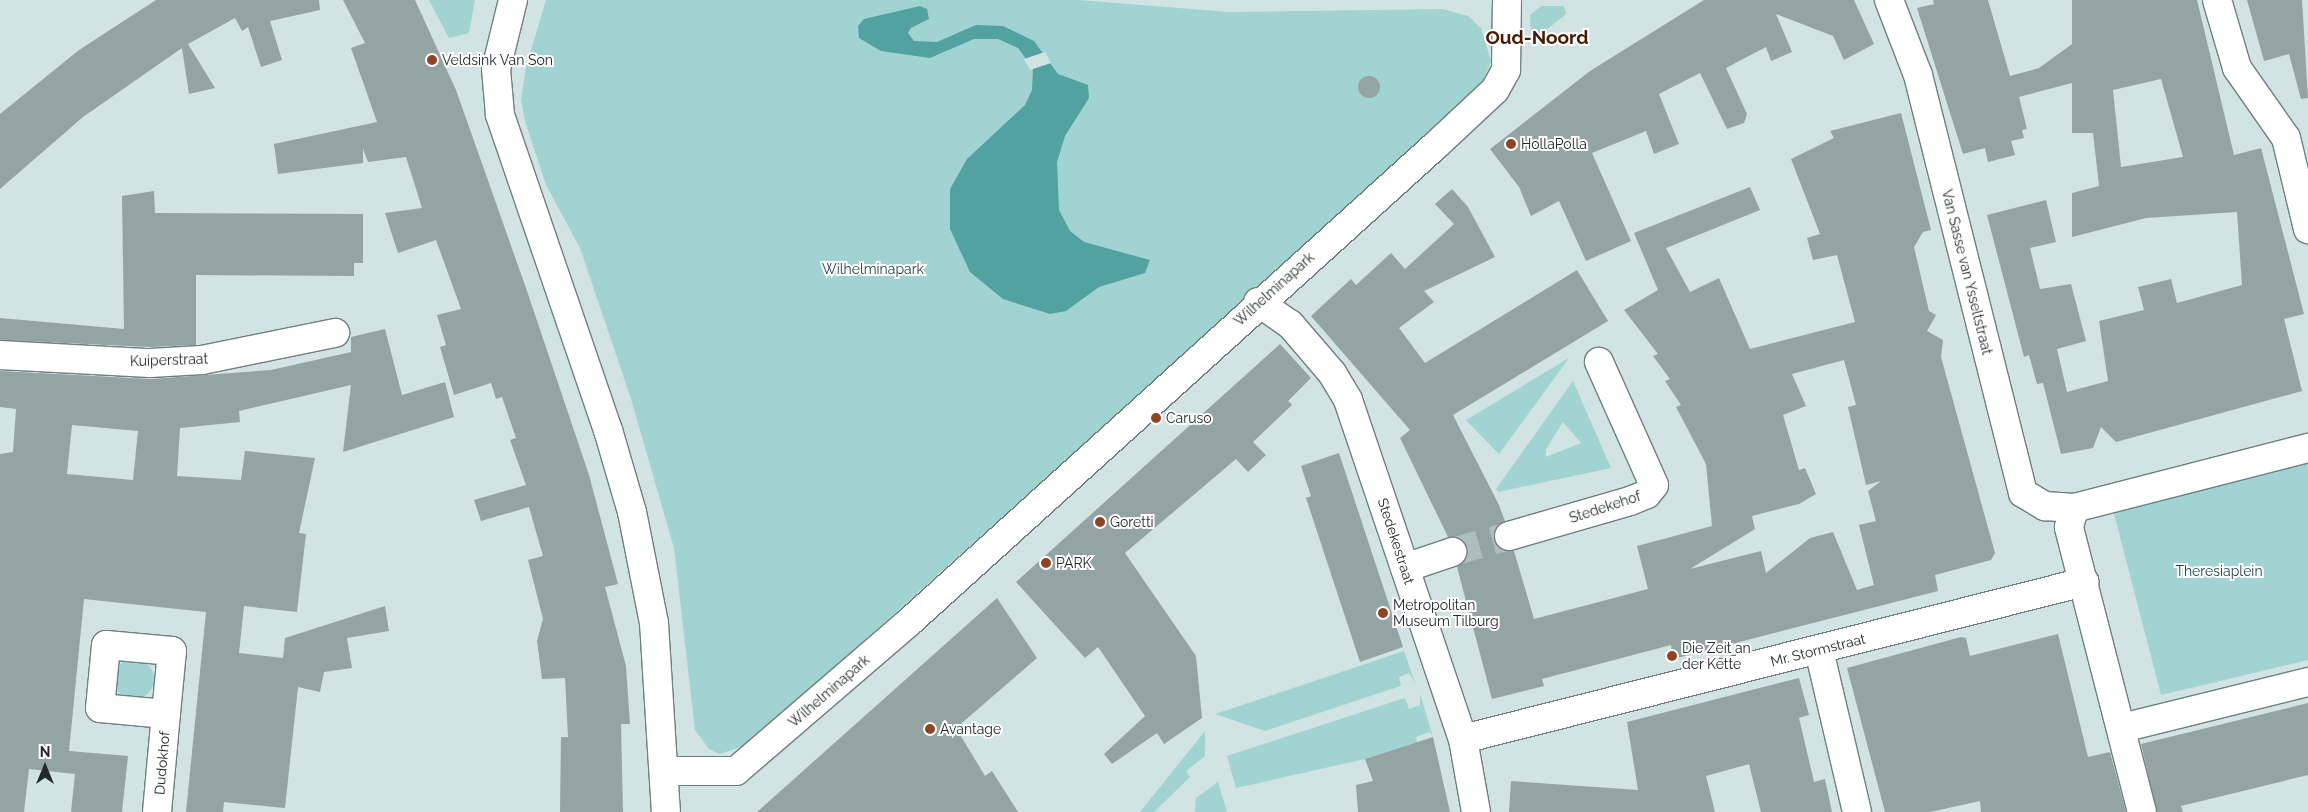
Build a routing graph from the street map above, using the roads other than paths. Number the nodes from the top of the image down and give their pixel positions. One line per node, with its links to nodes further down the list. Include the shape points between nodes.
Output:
1 (513, 0): 21 (street, via 496,68 500,115 632,512 654,623)
2 (1507, 0): 6 (street, Wilhelminapark, via 1510,49 1506,70 1495,90)
3 (1889, 0): 11 (street, Van Sasse van Ysseltstraat, via 1918,76 2023,493 2045,506)
4 (2218, 0): 5 (street, via 2237,68 2286,138)
5 (2308, 229)
6 (1258, 302): 14 (street, Stedekestraat, via 1290,324 1332,373 1348,400); 21 (street, Wilhelminapark, via 908,623 736,771)
7 (335, 332): 8 (street, Kuiperstraat, via 202,360 150,363)
8 (0, 355)
9 (1599, 362): 12 (street, Stedekehof, via 1654,485 1647,494 1630,501)
10 (2308, 448): 11 (street)
11 (2074, 508): 15 (street, via 2069,527)
12 (1509, 536)
13 (1452, 552): 14 (street)
14 (1405, 568): 20 (street, Stedekestraat)
15 (2084, 582): 16 (street, Mr. Stormstraat); 19 (street)
16 (1819, 650): 20 (street, Mr. Stormstraat); 25 (street)
17 (2308, 682): 19 (street)
18 (166, 714): 22 (street, Dudokhof)
19 (2122, 728): 26 (street)
20 (1463, 739): 24 (street, Stedekestraat)
21 (665, 771): 23 (street)
22 (158, 812)
23 (666, 812)
24 (1476, 812)
25 (1857, 812)
26 (2142, 812)

